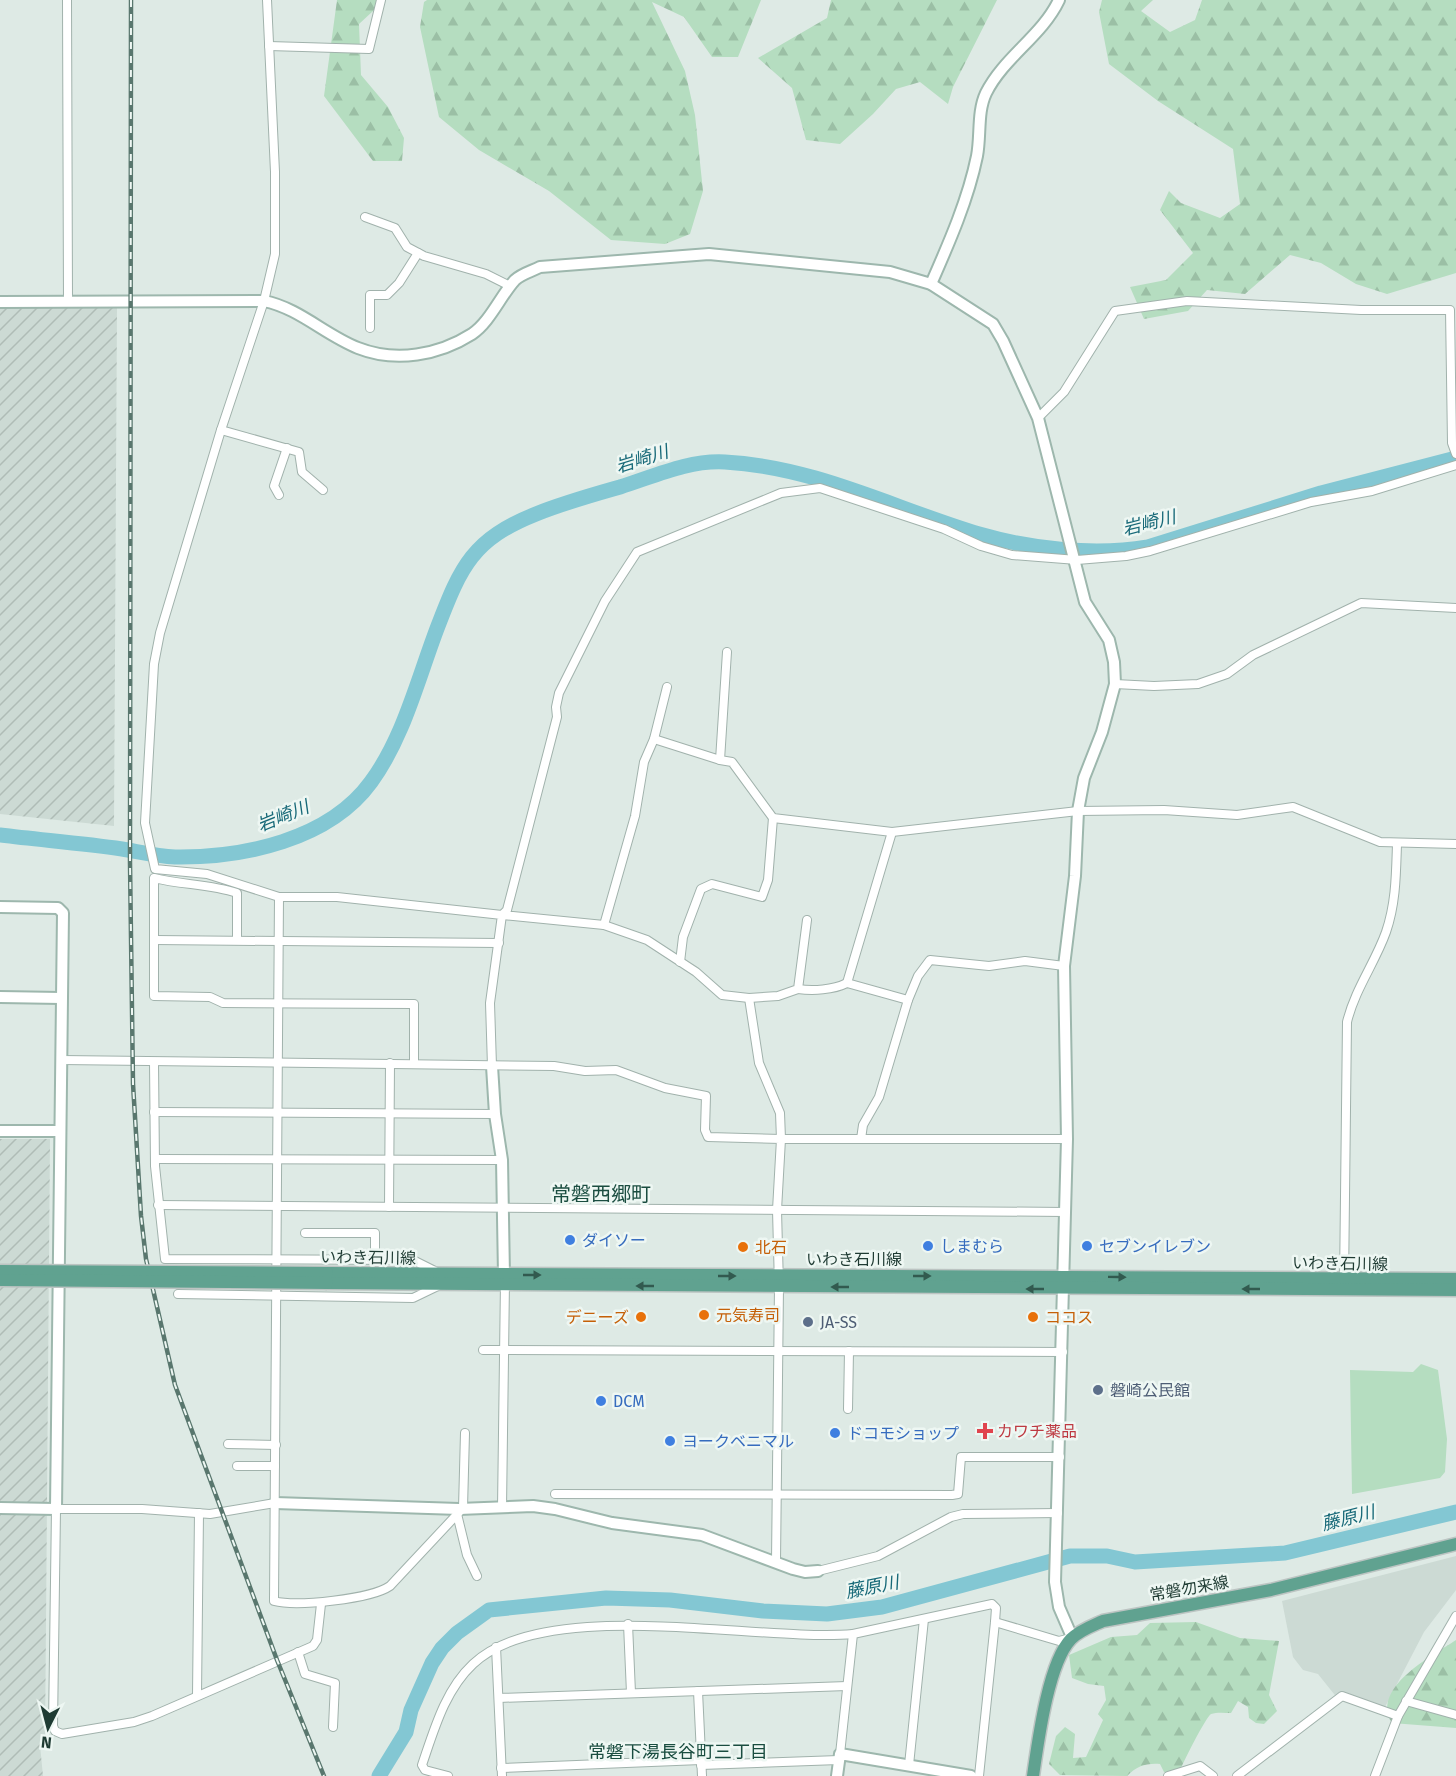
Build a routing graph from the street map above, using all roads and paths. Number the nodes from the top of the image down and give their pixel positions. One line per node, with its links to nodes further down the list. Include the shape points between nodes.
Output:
1 (67, 0): 12 (street)
2 (267, 0): 5 (street)
3 (381, 0): 5 (street, via 369,49)
4 (1059, 0): 8 (street, via 1051,16 986,94 977,156 956,228)
5 (269, 46): 10 (street, via 276,236)
6 (365, 217): 7 (street, via 395,228 407,247)
7 (418, 253): 9 (street, via 486,274); 13 (street, via 387,295 370,295)
8 (931, 284): 9 (street, via 890,272 709,254 540,267 517,278); 14 (street, via 993,324)
9 (510, 286): 10 (street, via 475,333 424,354 384,356 357,348 296,313)
10 (264, 301): 12 (street); 15 (street)
11 (0, 302): 12 (street)
12 (68, 302)
13 (370, 328)
14 (1038, 418): 17 (street, via 1064,392 1114,311 1187,301 1450,310 1452,443); 21 (street)
15 (221, 430): 16 (street); 33 (street, via 154,664 147,839 155,869 207,874)
16 (287, 448): 19 (street, via 299,452 302,472); 20 (street, via 274,486)
17 (1456, 454)
18 (1456, 465): 21 (street, via 1372,491 1311,502 1150,551 1126,556)
19 (323, 490)
20 (279, 495)
21 (1076, 557): 24 (street, via 1086,602 1109,640); 35 (street, via 1012,555 820,488 781,493 637,552 605,601 559,693 557,717 507,910)
22 (1456, 608): 24 (street, via 1361,603 1253,655 1227,674 1198,684)
23 (727, 652): 27 (street)
24 (1115, 684): 28 (street, via 1084,778)
25 (667, 687): 26 (street)
26 (654, 739): 27 (street); 37 (street, via 644,762 635,816)
27 (720, 760): 29 (street, via 732,762)
28 (1078, 811): 30 (street); 31 (street, via 1237,814 1293,807 1360,836); 43 (street)
29 (773, 818): 30 (street); 42 (street, via 768,880 762,897 707,884 692,909)
30 (892, 832): 44 (street)
31 (1397, 844): 32 (street); 87 (street, via 1395,903 1347,1022)
32 (1456, 844)
33 (279, 897): 35 (street, via 337,897); 39 (street)
34 (0, 907): 47 (street, via 58,908 63,913)
35 (502, 915): 37 (street); 41 (street)
36 (807, 920): 45 (street)
37 (604, 925): 42 (street, via 647,940)
38 (237, 939): 39 (street); 40 (street); 40 (street, via 237,893 218,886 184,885 154,878)
39 (279, 939): 41 (street); 50 (street)
40 (155, 940): 50 (street, via 154,996)
41 (499, 943): 56 (street, via 490,1003)
42 (680, 962): 48 (street, via 722,995)
43 (1064, 966): 49 (street, via 1024,961 988,966 930,960); 65 (street)
44 (847, 983): 45 (street, via 820,992); 49 (street)
45 (798, 989): 48 (street, via 778,996)
46 (0, 998): 47 (street)
47 (61, 998): 51 (street)
48 (749, 998): 63 (street, via 759,1063 780,1113)
49 (908, 1000): 64 (street, via 879,1097 863,1125)
50 (278, 1004): 53 (street); 55 (street, via 414,1004)
51 (61, 1060): 52 (street); 62 (street)
52 (154, 1062): 53 (street); 57 (street)
53 (278, 1062): 54 (street); 58 (street)
54 (390, 1063): 55 (street); 59 (street)
55 (414, 1064): 56 (street)
56 (492, 1066): 60 (street); 63 (street, via 616,1070 665,1088 706,1096 706,1133)
57 (154, 1112): 58 (street); 66 (street)
58 (278, 1113): 59 (street); 67 (street)
59 (390, 1113): 60 (street); 68 (street)
60 (495, 1114): 69 (street)
61 (0, 1131): 62 (street)
62 (60, 1131): 109 (street)
63 (780, 1135): 64 (street); 74 (street)
64 (861, 1139): 65 (street)
65 (1067, 1139): 75 (street)
66 (156, 1158): 67 (street); 70 (street)
67 (277, 1159): 68 (street); 71 (street)
68 (389, 1160): 69 (street); 72 (street)
69 (502, 1160): 73 (street)
70 (158, 1206): 71 (street); 78 (street, via 165,1259)
71 (277, 1206): 72 (street); 78 (street)
72 (389, 1207): 73 (street)
73 (504, 1208): 74 (street); 84 (street)
74 (777, 1210): 75 (street); 86 (street)
75 (1065, 1212): 80 (street)
76 (306, 1233): 77 (street, via 375,1233)
77 (375, 1259): 78 (street); 82 (street, via 413,1260)
78 (277, 1260): 91 (street)
79 (0, 1271): 81 (main road, いわき石川線, bridge)
80 (1064, 1276): 86 (main road, いわき石川線, one-way to 80); 87 (main road, いわき石川線, one-way to 87); 88 (street)
81 (327, 1278): 82 (main road, いわき石川線); 83 (main road, いわき石川線, bridge)
82 (441, 1279): 84 (main road, いわき石川線); 91 (street, via 413,1298)
83 (0, 1280)
84 (505, 1280): 86 (main road, いわき石川線); 93 (street)
85 (1456, 1280): 87 (main road, いわき石川線)
86 (779, 1281): 88 (main road, いわき石川線, one-way to 86); 94 (street)
87 (1344, 1285): 88 (main road, いわき石川線, one-way to 88); 89 (main road, いわき石川線)
88 (1064, 1289): 96 (street)
89 (1456, 1290)
90 (178, 1294): 91 (street)
91 (276, 1294): 100 (street)
92 (483, 1350): 93 (street)
93 (505, 1350): 94 (street); 108 (street)
94 (778, 1351): 95 (street); 105 (street)
95 (849, 1352): 96 (street); 97 (street)
96 (1063, 1352): 101 (street)
97 (848, 1408)
98 (465, 1433): 110 (street)
99 (228, 1444): 100 (street)
100 (276, 1445): 103 (street)
101 (1060, 1457): 105 (street, via 961,1457 961,1488 952,1495); 112 (street)
102 (237, 1466): 103 (street)
103 (275, 1466): 106 (street)
104 (555, 1494): 105 (street)
105 (777, 1494): 114 (street)
106 (275, 1503): 110 (street); 111 (street); 117 (street, via 274,1601)
107 (0, 1508): 109 (street)
108 (502, 1508): 110 (street); 114 (street, via 533,1506 612,1523 702,1535)
109 (56, 1509): 111 (street); 129 (street, via 55,1731 62,1734 134,1722)
110 (460, 1511): 116 (street, via 467,1555); 117 (street, via 386,1589)
111 (199, 1513): 129 (street)
112 (1058, 1513): 115 (street, via 963,1514 878,1556); 123 (street, via 1055,1582 1059,1607)
113 (1456, 1544): 123 (main road, 常磐勿来線, via 1271,1590 1103,1621)
114 (776, 1562): 115 (street, via 805,1572)
115 (818, 1571)
116 (477, 1576)
117 (321, 1604): 125 (street, via 317,1640)
118 (1456, 1616): 131 (street)
119 (924, 1620): 120 (street, via 992,1604 996,1608); 122 (street); 137 (street)
120 (995, 1622): 123 (street, via 1059,1641); 143 (street)
121 (628, 1624): 122 (street, via 819,1636); 124 (street, via 535,1634); 128 (street)
122 (853, 1634): 126 (street)
123 (1072, 1637): 144 (main road, via 1059,1658 1038,1737)
124 (496, 1647): 130 (street); 139 (street, via 460,1678 439,1718 422,1765 425,1770)
125 (298, 1652): 129 (street); 134 (street, via 305,1674 335,1683)
126 (847, 1686): 127 (street); 135 (street)
127 (698, 1691): 128 (street); 136 (street)
128 (631, 1693): 130 (street)
129 (197, 1695)
130 (499, 1698): 138 (street)
131 (1406, 1701): 132 (street); 133 (street)
132 (1456, 1714)
133 (1398, 1716): 147 (street, via 1342,1696); 148 (street)
134 (333, 1727)
135 (839, 1757): 136 (street); 137 (street); 141 (street)
136 (701, 1763): 138 (street); 140 (street)
137 (909, 1766): 142 (street)
138 (501, 1772)
139 (448, 1776)
140 (702, 1776)
141 (837, 1776)
142 (971, 1776)
143 (979, 1776)
144 (1033, 1776)
145 (1168, 1776): 146 (street, via 1200,1766)
146 (1213, 1776)
147 (1237, 1776)
148 (1375, 1776)

